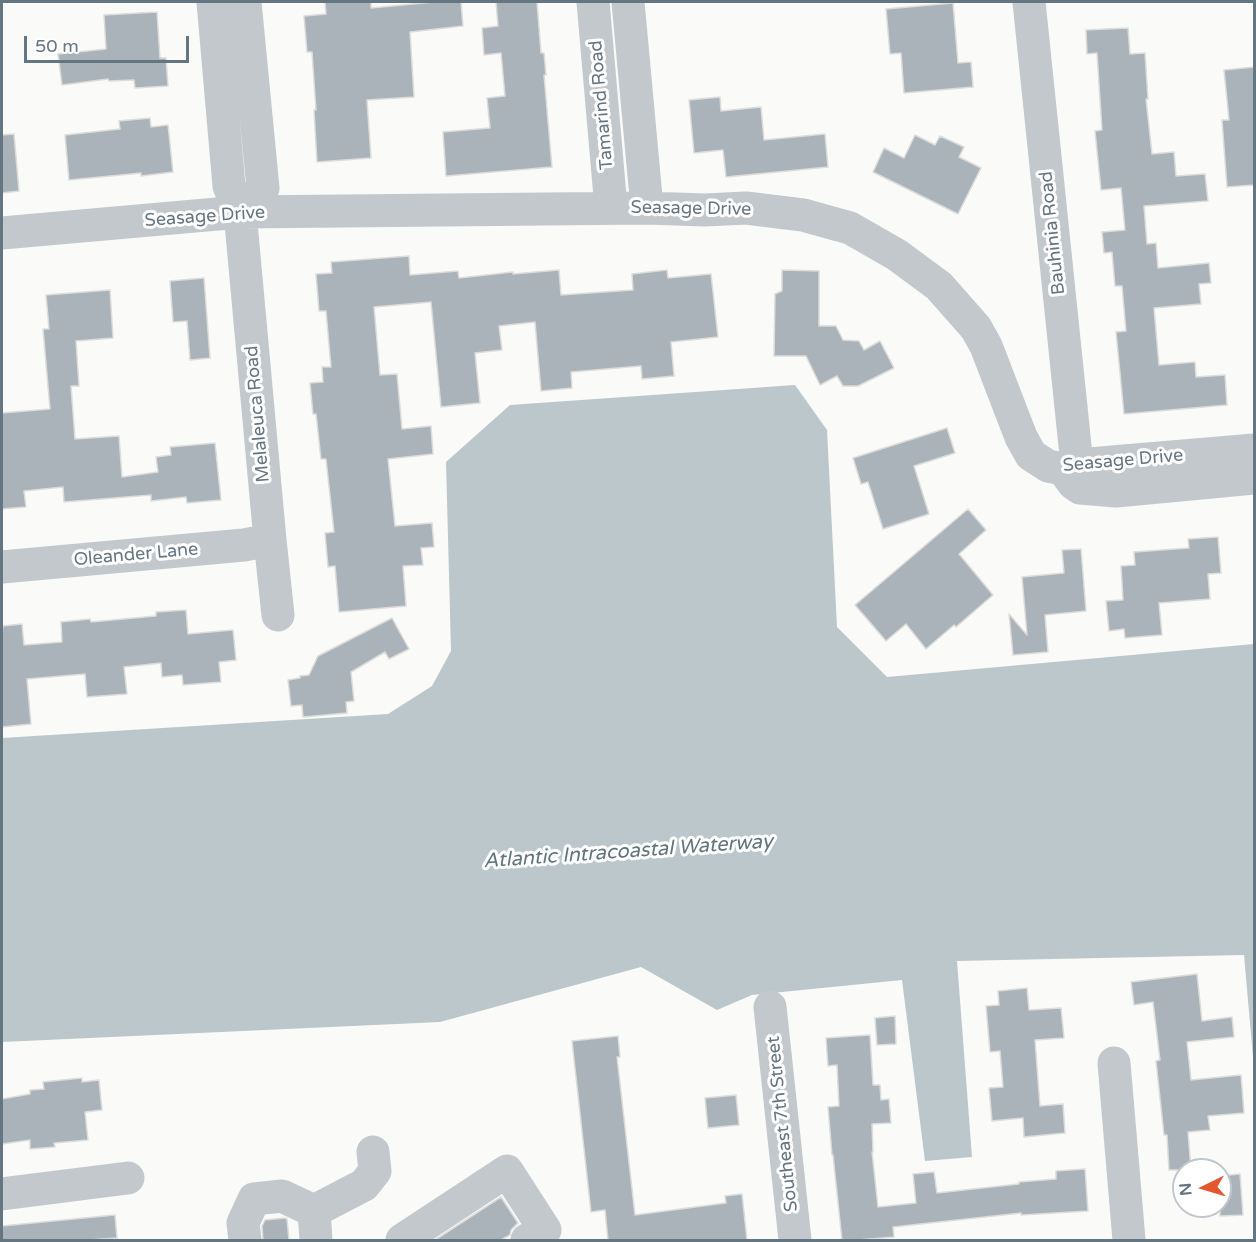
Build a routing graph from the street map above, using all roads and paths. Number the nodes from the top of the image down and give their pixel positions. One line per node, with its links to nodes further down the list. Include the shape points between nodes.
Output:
1 (213, 2): 8 (street, Melaleuca Road, via 229,186)
2 (245, 2): 8 (street, via 263,188)
3 (593, 2): 6 (street, Tamarind Road)
4 (628, 2): 7 (street, Tamarind Road)
5 (1029, 2): 11 (street, Bauhinia Road)
6 (611, 208): 7 (street, Seasage Drive); 8 (street, Seasage Drive)
7 (647, 208): 11 (street, Seasage Drive, via 746,208 804,215 850,228 897,255 939,286 976,328 1031,455 1048,466)
8 (240, 212): 9 (street, Seasage Drive); 13 (street, Melaleuca Road)
9 (2, 233)
10 (1254, 450): 11 (street, Seasage Drive)
11 (1070, 467): 12 (street, via 1073,483 1080,488 1116,491)
12 (1254, 478)
13 (270, 540): 14 (street, Oleander Lane); 15 (street, Melaleuca Road)
14 (2, 567)
15 (278, 615)
16 (770, 1007): 25 (street, Southeast 7th Street)
17 (1114, 1063): 26 (street)
18 (373, 1152): 21 (street, via 375,1171)
19 (128, 1178): 20 (street)
20 (2, 1194)
21 (315, 1226): 22 (street, via 282,1196 254,1199 243,1223)
22 (245, 1240)
23 (402, 1240): 24 (street, via 507,1171 545,1230)
24 (527, 1240)
25 (795, 1240)
26 (1129, 1240)

